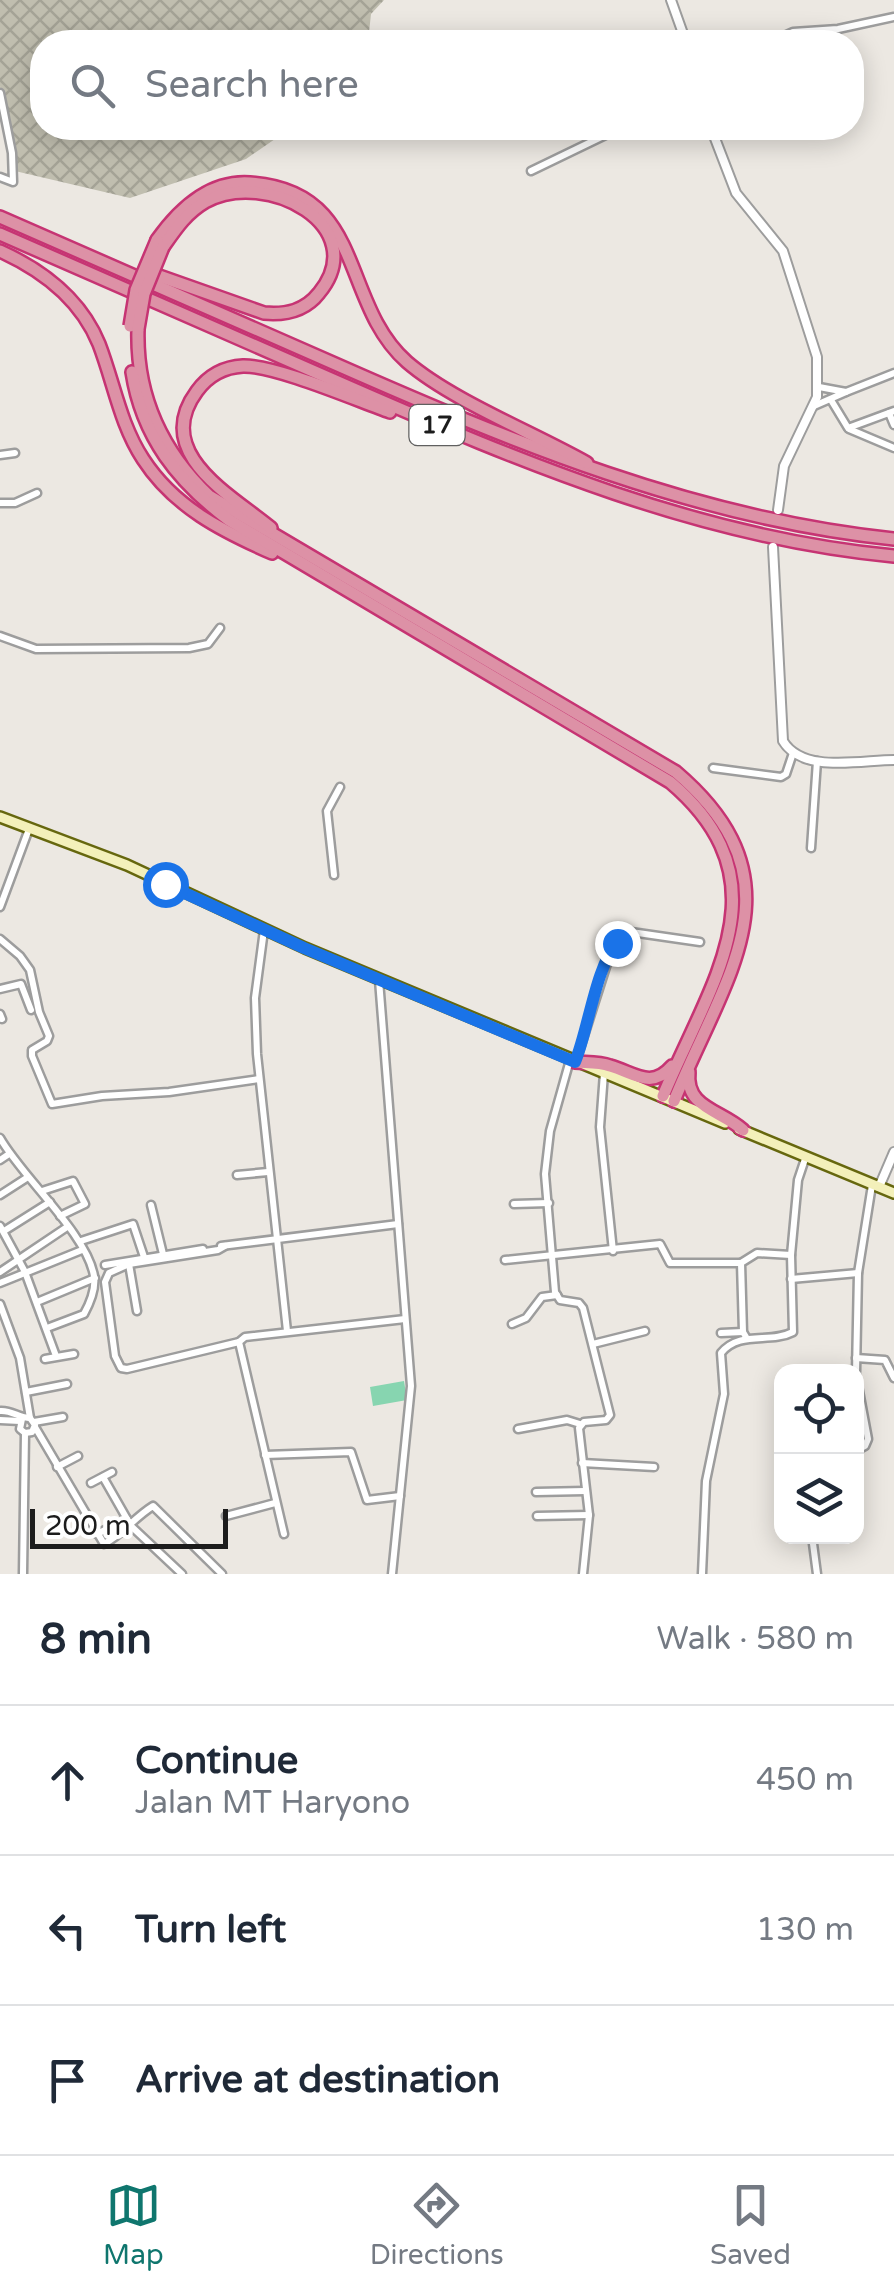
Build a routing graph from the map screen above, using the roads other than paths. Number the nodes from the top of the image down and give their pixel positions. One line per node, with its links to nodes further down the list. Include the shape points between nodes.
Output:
1 (671, 0): 3 (street)
2 (894, 17): 4 (street)
3 (682, 30)
4 (815, 30)
5 (0, 93): 9 (street, via 13,182)
6 (595, 140): 8 (street)
7 (716, 140): 17 (street, via 736,193 783,252 817,357)
8 (531, 171)
9 (0, 177)
10 (0, 217): 13 (highway, 17)
11 (0, 234): 24 (highway, 17)
12 (160, 244): 13 (highway, via 205,202 261,191 294,202 319,221 332,259 314,299 278,314); 15 (highway, bridge); 28 (highway, via 187,205 221,187 243,182 300,195 336,228 372,314 405,360)
13 (70, 247): 28 (highway, 17, via 478,427)
14 (0, 250): 36 (highway, via 49,280 89,323 132,439 173,495 212,524)
15 (134, 328): 34 (highway, via 147,403 175,459 208,496); 36 (highway, via 138,404 168,464 229,520)
16 (894, 373): 18 (street)
17 (819, 387): 18 (street); 20 (street)
18 (846, 392): 19 (street)
19 (831, 400): 20 (street); 23 (street)
20 (814, 406): 31 (street, via 784,466)
21 (892, 412): 22 (street); 23 (street)
22 (894, 425)
23 (848, 428): 25 (street)
24 (474, 442): 34 (highway, via 261,368 214,374 187,408 191,458); 35 (highway, 17, via 694,518)
25 (894, 448)
26 (15, 453): 27 (street)
27 (0, 455)
28 (612, 476): 32 (highway, 17, via 798,524)
29 (36, 493): 30 (street)
30 (0, 503)
31 (778, 510)
32 (894, 539)
33 (774, 547): 39 (street, via 781,733)
34 (300, 552): 49 (highway, via 676,772 719,815 734,842 745,868)
35 (894, 556)
36 (326, 578): 49 (highway, via 670,782 709,821)
37 (220, 628): 38 (street, via 208,644 189,648 36,649)
38 (0, 636)
39 (793, 753): 41 (street); 42 (street, via 781,777)
40 (894, 760): 41 (street)
41 (817, 761): 46 (street)
42 (712, 768)
43 (340, 787): 47 (street, via 328,811)
44 (0, 817): 45 (main road)
45 (29, 829): 48 (street); 50 (main road, via 126,865)
46 (812, 848)
47 (334, 874)
48 (0, 907)
49 (741, 910): 56 (highway)
50 (264, 930): 53 (main road); 59 (street, via 255,998)
51 (0, 939): 59 (street, via 30,970 49,1036 32,1056 52,1104)
52 (700, 942): 57 (street, via 631,932 620,938)
53 (379, 980): 57 (main road); 79 (street)
54 (0, 989): 55 (street, via 20,984)
55 (32, 1010)
56 (686, 1056): 57 (highway, via 652,1080); 60 (highway); 61 (highway, via 695,1100)
57 (572, 1061): 58 (main road); 75 (street, via 550,1131)
58 (604, 1073): 60 (main road); 85 (street, via 600,1127)
59 (259, 1079): 67 (street)
60 (668, 1098): 61 (main road)
61 (743, 1130): 65 (main road)
62 (0, 1138): 64 (street)
63 (894, 1152): 70 (street)
64 (9, 1154): 66 (street); 69 (street)
65 (806, 1156): 70 (main road); 87 (street)
66 (0, 1160)
67 (268, 1172): 68 (street); 82 (street)
68 (238, 1175)
69 (28, 1177): 71 (street); 73 (street)
70 (876, 1185): 72 (main road); 97 (street)
71 (42, 1192): 74 (street); 78 (street, via 72,1181 84,1206)
72 (894, 1193)
73 (0, 1195)
74 (50, 1202): 78 (street); 81 (street)
75 (549, 1203): 76 (street); 89 (street)
76 (514, 1204)
77 (152, 1205): 86 (street)
78 (60, 1216): 80 (street)
79 (398, 1224): 82 (street); 105 (street)
80 (67, 1227): 83 (street); 90 (street)
81 (2, 1229): 90 (street)
82 (276, 1241): 84 (street); 109 (street)
83 (82, 1246): 88 (street, via 133,1224); 96 (street); 98 (street)
84 (224, 1246): 86 (street); 93 (street)
85 (612, 1251): 89 (street); 92 (street, via 660,1244 670,1262)
86 (163, 1254): 88 (street)
87 (791, 1256): 92 (street, via 757,1253); 99 (street)
88 (144, 1257): 94 (street)
89 (553, 1257): 91 (street); 101 (street)
90 (19, 1258): 95 (street); 96 (street)
91 (504, 1260)
92 (741, 1263): 111 (street)
93 (129, 1264): 104 (street); 112 (street, via 105,1282 121,1368)
94 (105, 1265)
95 (0, 1272)
96 (25, 1272): 100 (street); 102 (street)
97 (858, 1273): 99 (street); 116 (street)
98 (95, 1278): 102 (street); 107 (street, via 84,1314)
99 (791, 1280): 111 (street, via 793,1332)
100 (0, 1282)
101 (557, 1295): 106 (street, via 542,1298); 113 (street, via 582,1305)
102 (37, 1302): 107 (street)
103 (0, 1304): 121 (street)
104 (137, 1311)
105 (405, 1319): 109 (street); 141 (street, via 410,1415)
106 (512, 1324)
107 (47, 1328): 115 (street)
108 (645, 1330): 113 (street)
109 (287, 1331): 112 (street)
110 (722, 1333): 111 (street)
111 (745, 1335): 155 (street, via 721,1353 724,1394 706,1481)
112 (240, 1342): 131 (street)
113 (593, 1344): 127 (street, via 610,1415)
114 (74, 1354): 115 (street)
115 (56, 1356): 117 (street)
116 (856, 1358): 118 (street); 119 (street, via 885,1360)
117 (45, 1359)
118 (856, 1364)
119 (894, 1378)
120 (67, 1384): 121 (street)
121 (26, 1392): 126 (street)
122 (0, 1411): 126 (street)
123 (864, 1416): 130 (street)
124 (63, 1417): 126 (street)
125 (0, 1420): 126 (street)
126 (28, 1421): 129 (street, via 20,1429); 129 (street, via 32,1432); 134 (street)
127 (580, 1424): 128 (street); 133 (street)
128 (518, 1429)
129 (25, 1433): 150 (street)
130 (864, 1447)
131 (265, 1455): 141 (street, via 351,1452 367,1500); 142 (street)
132 (78, 1456): 134 (street)
133 (582, 1463): 135 (street); 139 (street)
134 (57, 1467): 147 (street)
135 (654, 1467)
136 (112, 1472): 137 (street)
137 (103, 1477): 138 (street); 146 (street)
138 (91, 1483)
139 (585, 1491): 140 (street); 143 (street)
140 (536, 1492)
141 (400, 1496): 153 (street)
142 (275, 1503): 144 (street); 148 (street)
143 (588, 1515): 145 (street); 154 (street)
144 (226, 1516)
145 (537, 1516)
146 (131, 1521): 147 (street); 147 (street, via 106,1544); 151 (street); 152 (street, via 152,1506)
147 (97, 1534)
148 (284, 1534)
149 (813, 1544): 156 (street)
150 (23, 1574)
151 (182, 1574)
152 (222, 1574)
153 (392, 1574)
154 (583, 1574)
155 (702, 1574)
156 (817, 1574)

